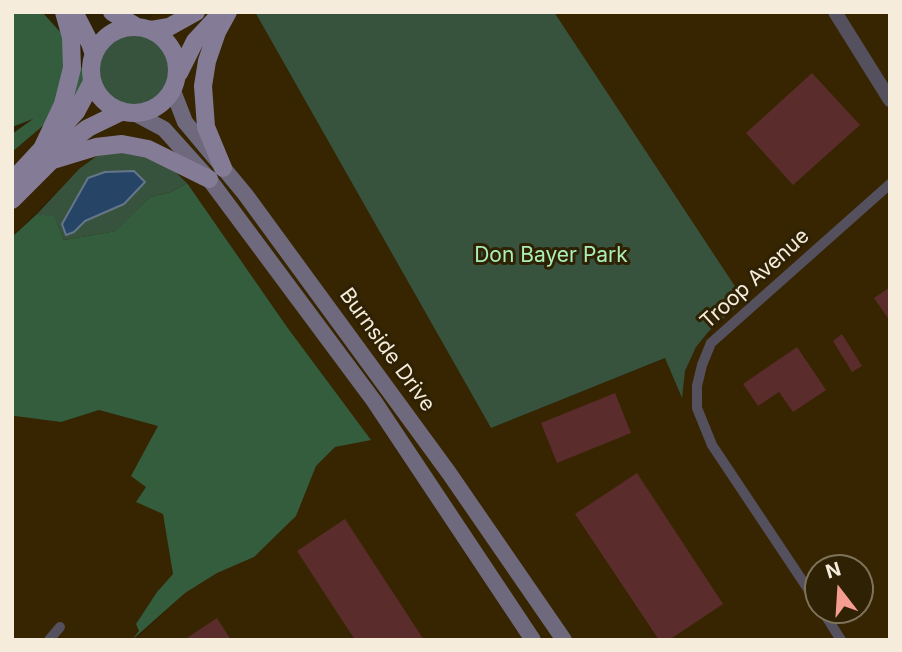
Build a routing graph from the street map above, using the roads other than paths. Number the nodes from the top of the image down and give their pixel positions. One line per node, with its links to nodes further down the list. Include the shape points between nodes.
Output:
1 (64, 12): 14 (main road, via 72,68)
2 (74, 12): 9 (main road)
3 (112, 12): 8 (main road)
4 (196, 12): 8 (main road, via 169,27)
5 (222, 12): 11 (main road, via 195,41)
6 (228, 12): 15 (main road, via 207,61 203,86)
7 (835, 12): 12 (street)
8 (144, 28): 9 (main road, via 123,28 111,34); 11 (main road, via 171,48 177,62)
9 (93, 55): 10 (main road)
10 (92, 82): 13 (main road, via 108,105); 14 (main road)
11 (175, 84): 13 (main road, via 157,106); 15 (main road, Burnside Drive, via 185,122)
12 (890, 100)
13 (128, 113): 14 (main road, via 88,128); 15 (main road, Burnside Drive, via 164,129)
14 (45, 157): 15 (main road, via 122,144); 16 (main road); 18 (main road)
15 (216, 174): 23 (main road, Burnside Drive); 24 (main road, Burnside Drive, via 245,194 441,462)
16 (12, 181)
17 (890, 184): 19 (street, Troop Avenue, via 711,343 697,386 697,408 712,445)
18 (12, 200)
19 (804, 583)
20 (831, 624): 25 (street)
21 (60, 627): 22 (street)
22 (49, 640)
23 (533, 640)
24 (564, 640)
25 (841, 640)

